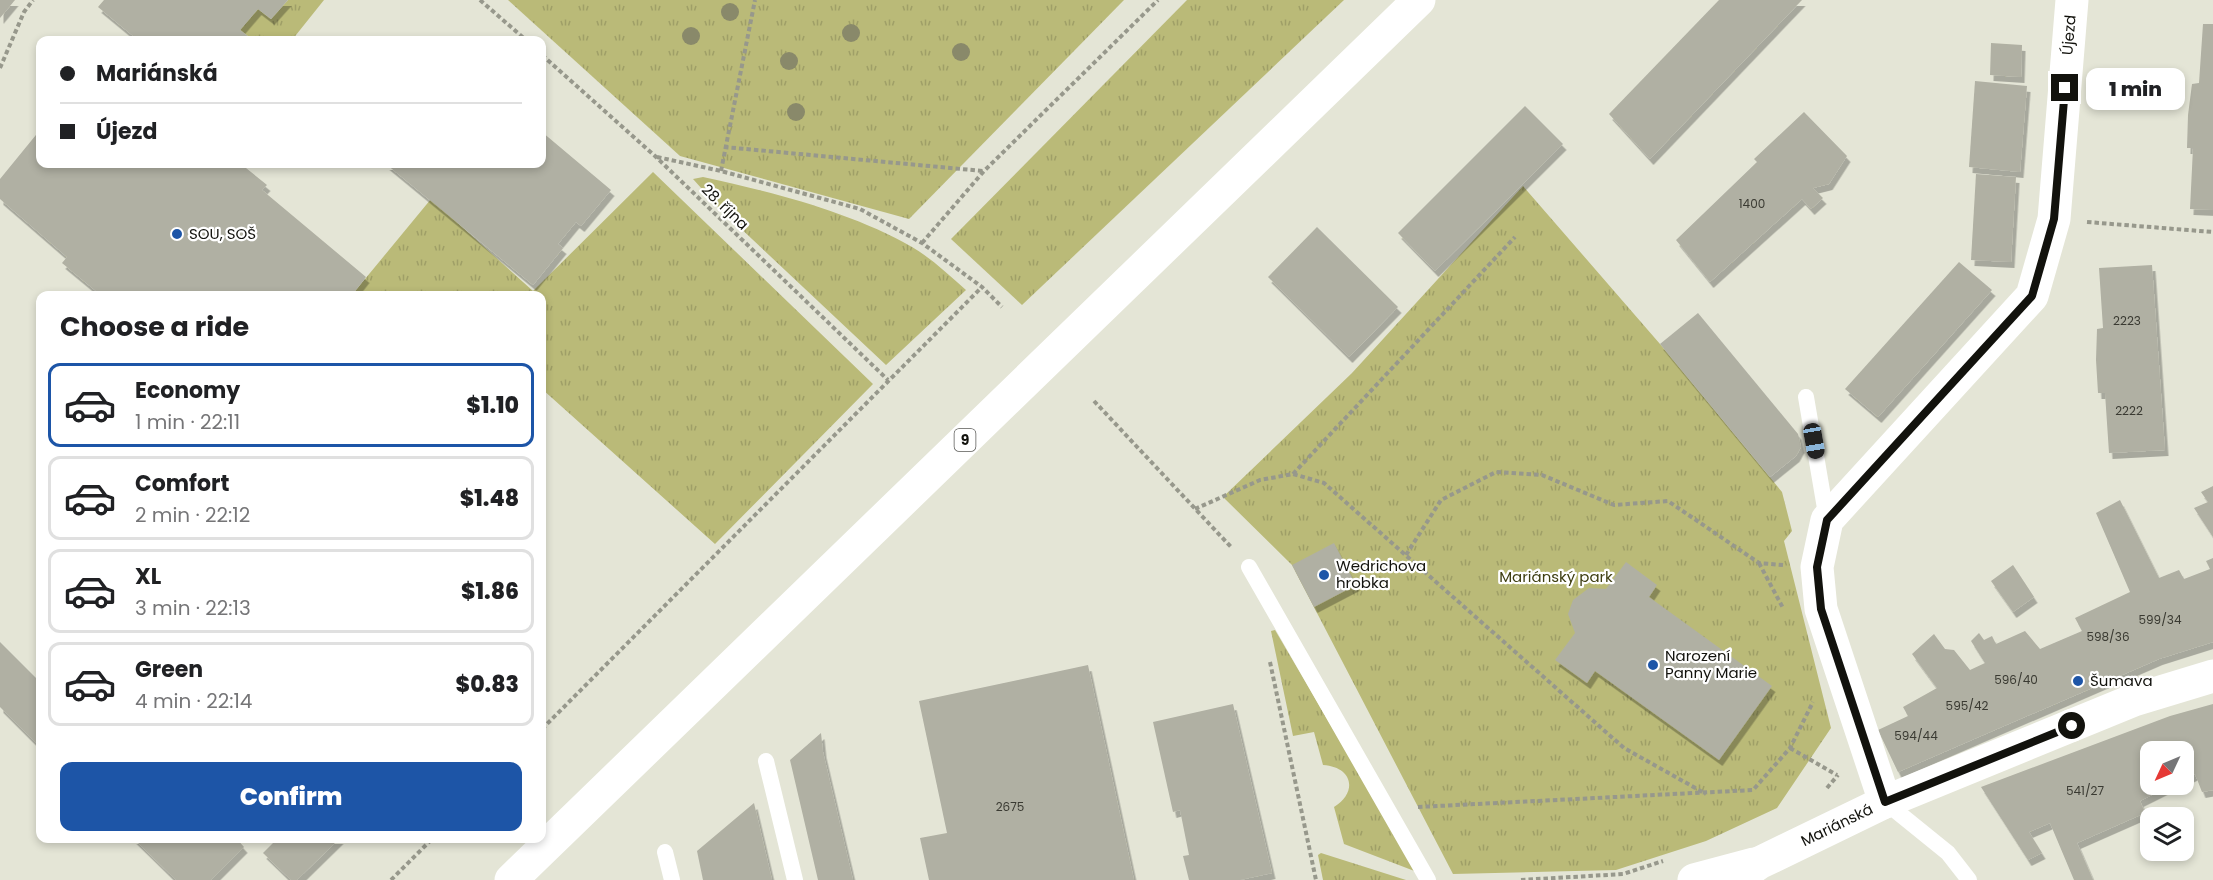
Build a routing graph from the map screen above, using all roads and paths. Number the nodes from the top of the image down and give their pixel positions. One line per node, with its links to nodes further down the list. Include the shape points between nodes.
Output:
1 (33, 0): 9 (path)
2 (480, 0): 7 (path)
3 (755, 0): 10 (path)
4 (1158, 0): 13 (path)
5 (1419, 0): 45 (street, 9)
6 (2072, 0): 14 (street, Újezd)
7 (520, 36)
8 (546, 59): 11 (path, 28. října)
9 (0, 68)
10 (724, 147): 12 (path); 13 (path)
11 (655, 156): 12 (path); 20 (path, 28. října)
12 (721, 171): 17 (path, via 860,209)
13 (984, 171): 17 (path)
14 (2054, 219): 15 (path); 25 (street, Újezd, via 2032,296)
15 (2213, 232)
16 (1515, 237): 23 (path)
17 (922, 243): 18 (path)
18 (982, 287): 19 (path); 20 (path)
19 (1002, 307)
20 (888, 380): 34 (path)
21 (1806, 397): 25 (lane)
22 (1094, 401): 24 (path)
23 (1293, 474): 24 (path, via 1260,480); 26 (path, via 1324,483)
24 (1195, 509): 28 (path)
25 (1827, 520): 29 (street)
26 (1406, 555): 27 (path, via 1441,500 1496,472 1542,475 1614,505 1668,501); 38 (path, via 1624,748)
27 (1758, 563): 29 (path); 30 (path)
28 (1249, 567): 40 (lane)
29 (1817, 567): 39 (street, via 1821,609)
30 (1787, 614)
31 (1269, 660): 48 (path)
32 (2213, 676): 39 (street, Mariánská, via 2134,700)
33 (1814, 700): 35 (path)
34 (546, 725)
35 (1790, 748): 37 (path); 38 (path, via 1753,790)
36 (766, 761): 47 (lane)
37 (1838, 775)
38 (1706, 794): 40 (path)
39 (1885, 802): 43 (street, Mariánská); 51 (lane, via 1948,853)
40 (1388, 809): 49 (lane)
41 (428, 843): 44 (path)
42 (665, 852): 46 (lane)
43 (1747, 872): 50 (street, Mariánská)
44 (391, 880)
45 (511, 880)
46 (672, 880)
47 (795, 880)
48 (1316, 880)
49 (1428, 880)
50 (1694, 880)
51 (1969, 880)

